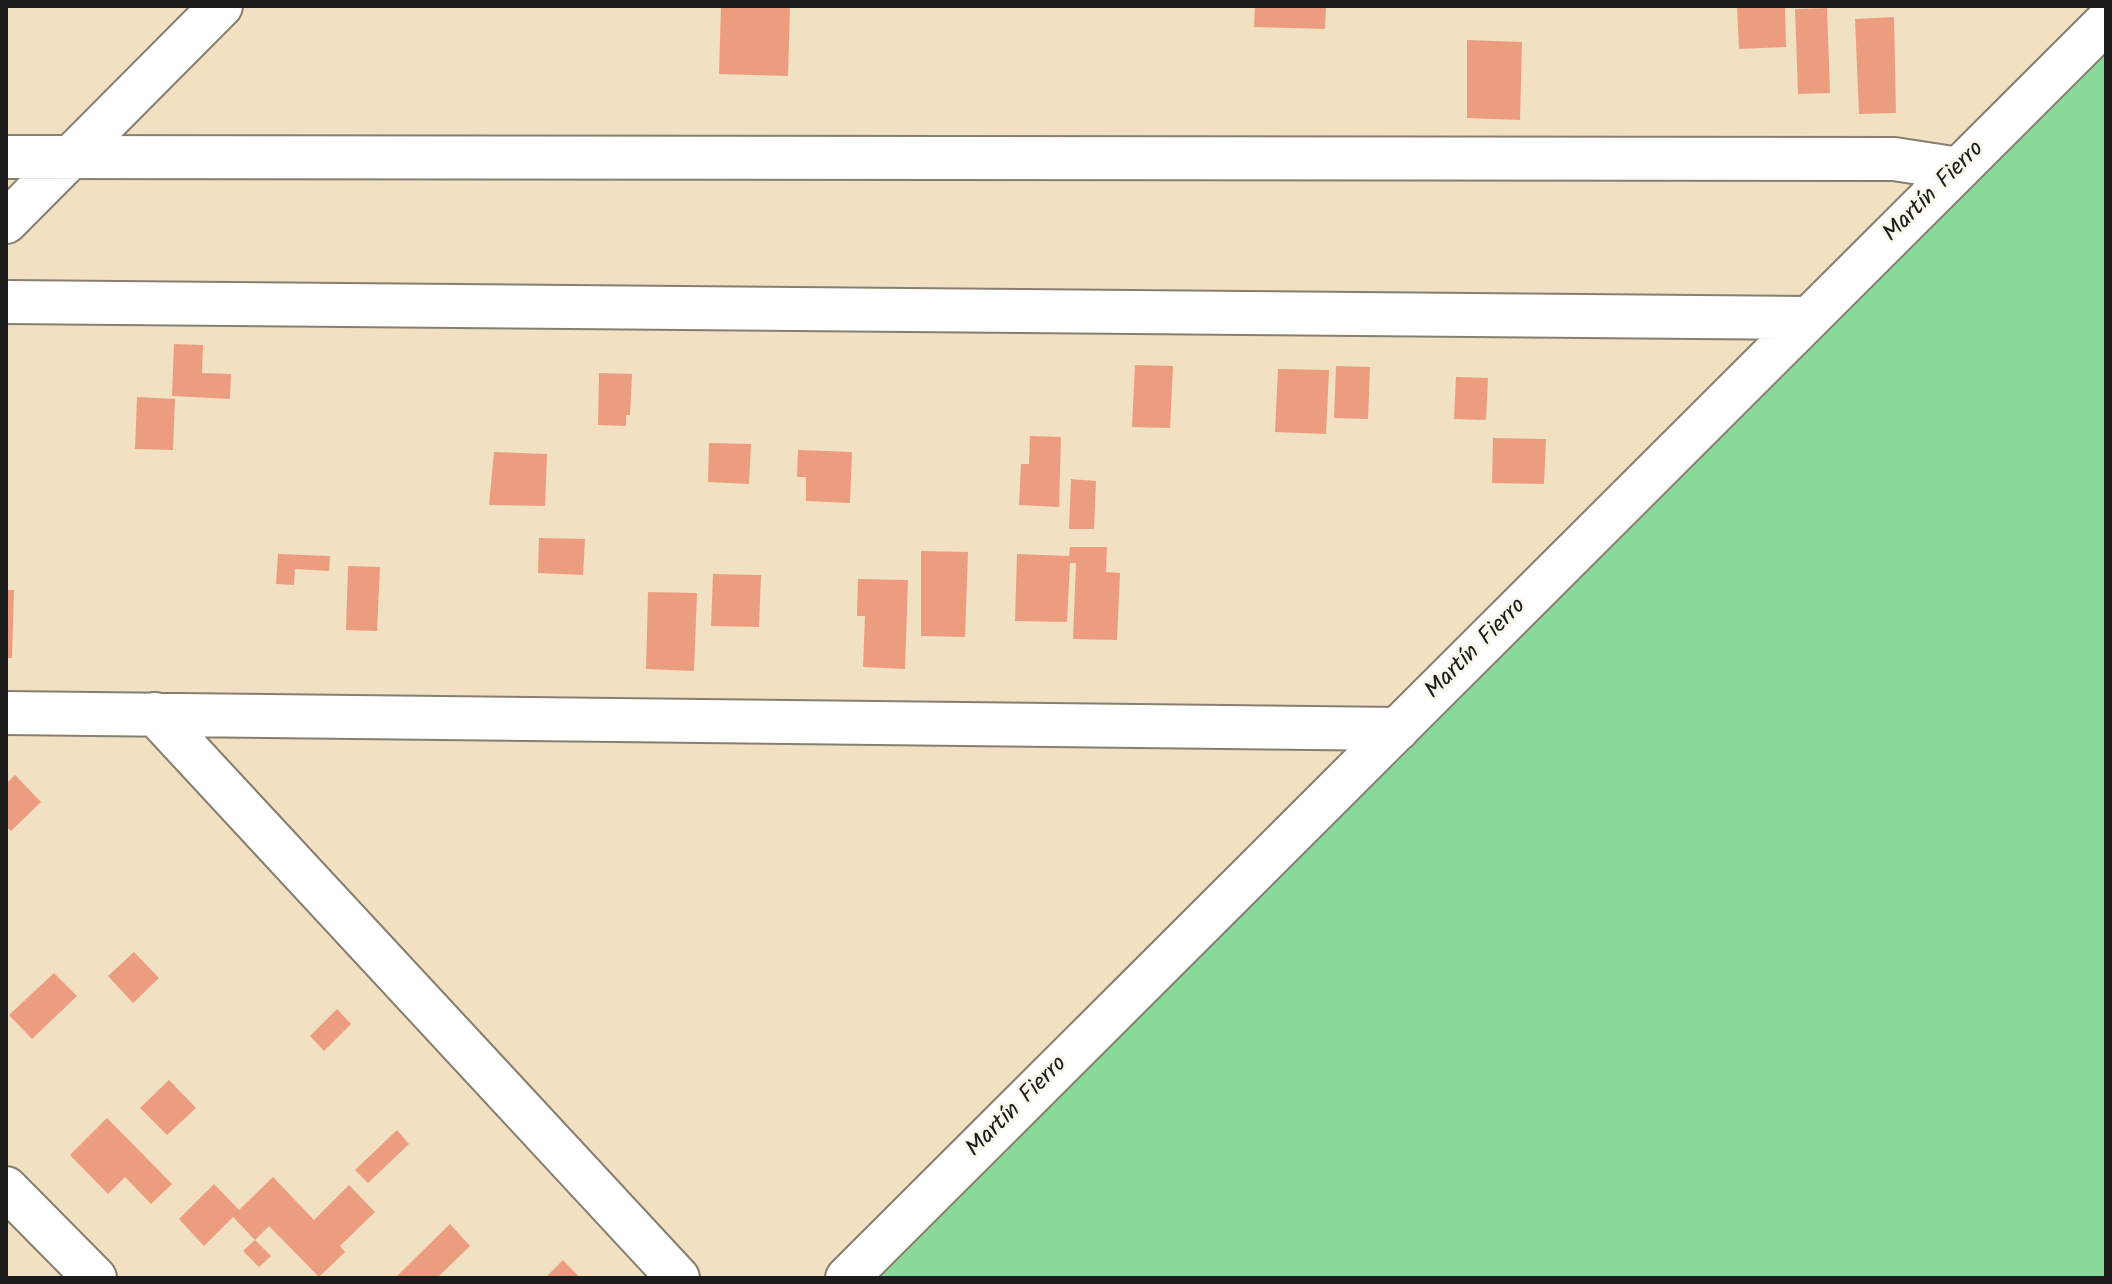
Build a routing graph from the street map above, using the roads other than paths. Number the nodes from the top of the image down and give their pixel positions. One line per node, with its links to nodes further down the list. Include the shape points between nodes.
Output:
1 (221, 6): 4 (street)
2 (2106, 22): 5 (street, Martín Fierro)
3 (6, 157): 4 (street)
4 (71, 157): 5 (street, via 1894,159); 6 (street)
5 (1959, 169): 8 (street, Martín Fierro)
6 (6, 222)
7 (6, 302): 8 (street)
8 (1809, 318): 11 (street, Martín Fierro)
9 (6, 713): 10 (street)
10 (155, 714): 11 (street); 14 (street)
11 (1398, 729): 15 (street, Martín Fierro)
12 (6, 1188): 13 (street)
13 (95, 1278)
14 (678, 1278)
15 (847, 1278)

